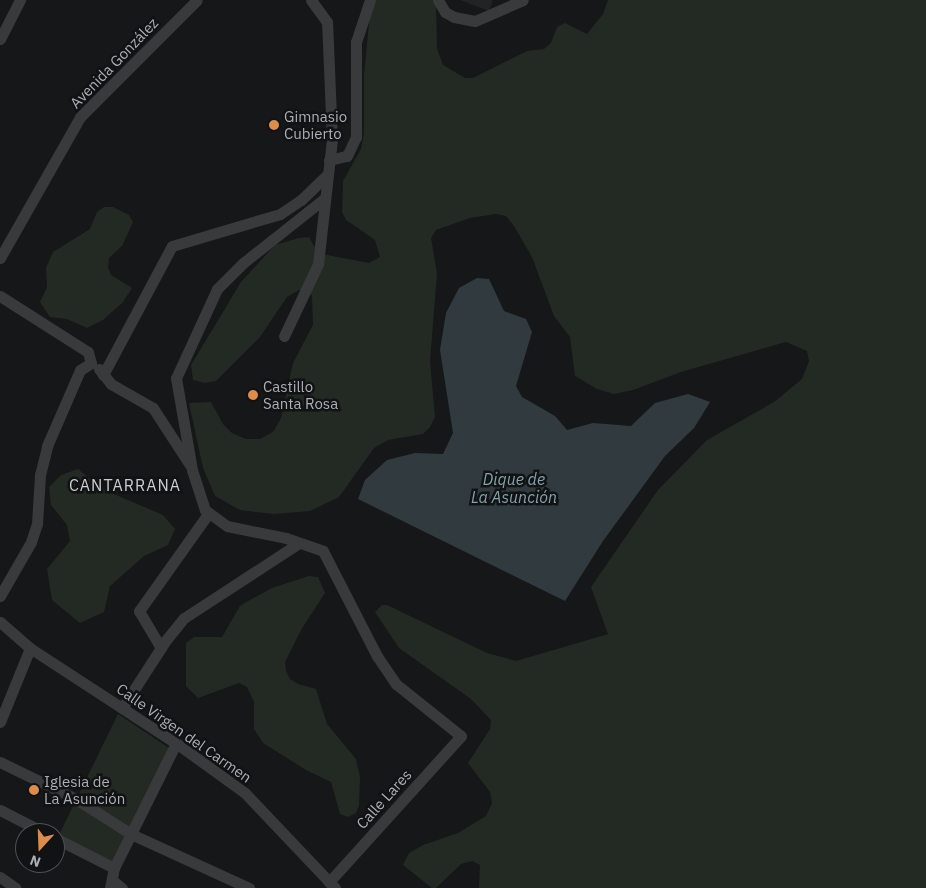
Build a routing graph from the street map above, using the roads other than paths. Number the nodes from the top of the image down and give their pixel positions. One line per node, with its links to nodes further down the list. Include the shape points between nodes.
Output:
1 (20, 0): 7 (street)
2 (197, 0): 11 (street, Avenida González, via 80,117)
3 (311, 0): 8 (street, via 326,22 328,37 332,140)
4 (370, 0): 8 (street, via 356,42 356,137 346,156)
5 (438, 0): 6 (street, via 445,12 454,18 475,21)
6 (523, 0)
7 (0, 39)
8 (329, 160): 9 (street)
9 (328, 175): 10 (street); 15 (street, via 280,214 172,246)
10 (325, 198): 13 (street, via 318,264); 16 (street, via 243,263 217,289 176,378)
11 (0, 258)
12 (0, 296): 14 (street, via 88,352)
13 (284, 336)
14 (91, 363): 15 (street); 19 (street, via 80,370 54,428 40,475 37,524 31,542)
15 (103, 375): 16 (street, via 111,384 153,408)
16 (192, 470): 17 (street, via 198,494)
17 (208, 514): 18 (street, via 227,526); 22 (street, via 139,611)
18 (299, 543): 22 (street, via 184,618); 33 (street, Calle Lares, via 323,552 377,656 396,684 461,736)
19 (0, 596)
20 (0, 622): 21 (street, Calle Virgen del Carmen)
21 (30, 648): 23 (street, Calle Virgen del Carmen); 24 (street)
22 (162, 648): 23 (street)
23 (122, 708): 25 (street, Calle Virgen del Carmen)
24 (0, 722)
25 (176, 743): 29 (street); 33 (street, Calle Virgen del Carmen, via 245,793)
26 (0, 762): 29 (street, via 76,799)
27 (0, 810): 28 (street)
28 (25, 823)
29 (131, 834): 32 (street); 36 (street)
30 (65, 845): 32 (street)
31 (0, 877): 34 (street)
32 (112, 879): 35 (street)
33 (332, 885)
34 (16, 888)
35 (122, 888)
36 (249, 888)

